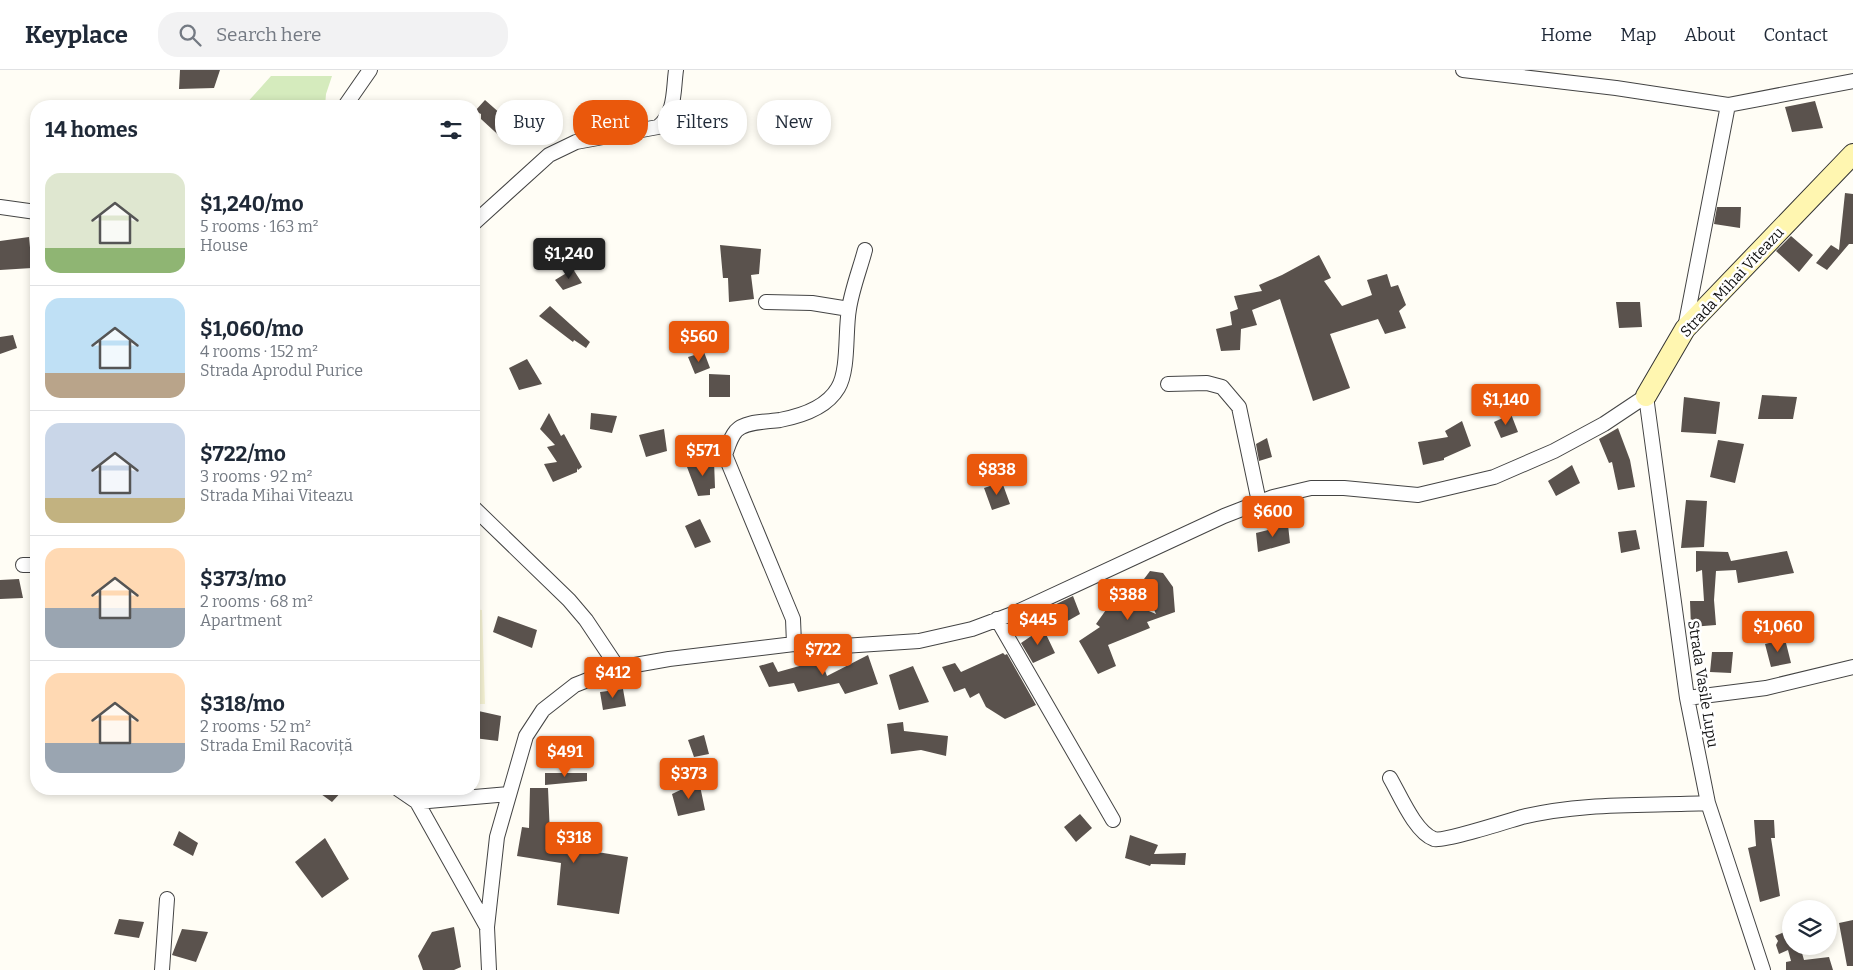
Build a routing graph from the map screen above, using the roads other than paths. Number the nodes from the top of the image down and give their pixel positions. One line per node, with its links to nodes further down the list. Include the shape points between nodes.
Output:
1 (370, 70): 5 (street)
2 (676, 70): 10 (street, via 672,108 666,120 658,126 576,142 549,155)
3 (1463, 70): 6 (street)
4 (1853, 81): 6 (street)
5 (349, 100)
6 (1728, 105): 14 (street)
7 (1853, 154): 14 (street, Strada Mihai Viteazu)
8 (0, 207): 9 (street)
9 (30, 211)
10 (480, 218)
11 (865, 250): 13 (street)
12 (766, 302): 13 (street, via 812,303)
13 (849, 309): 20 (street, via 839,387 826,402 806,412 737,430 725,455 793,619)
14 (1685, 329): 16 (street, Strada Mihai Viteazu)
15 (1168, 384): 17 (street, via 1208,383 1222,387 1239,407)
16 (1646, 396): 17 (street, Strada Mihai Viteazu, via 1554,451 1494,477 1418,495 1311,488); 23 (street, Strada Vasile Lupu)
17 (1259, 502): 19 (street, Strada Mihai Viteazu)
18 (480, 514): 22 (street, via 569,600)
19 (997, 619): 20 (street, Strada Mihai Viteazu, via 972,629 919,641 843,646); 29 (street)
20 (794, 644): 22 (street, Strada Mihai Viteazu)
21 (1853, 667): 23 (street, via 1766,688)
22 (618, 668): 25 (street, Strada Mihai Viteazu, via 575,685 543,710 526,736)
23 (1687, 698): 28 (street, Strada Vasile Lupu)
24 (1390, 778): 28 (street, via 1413,819 1435,839 1452,838 1531,815 1586,806)
25 (509, 794): 27 (street); 31 (street, Strada Mihai Viteazu, via 497,837)
26 (407, 795): 27 (street)
27 (417, 802): 31 (street)
28 (1708, 803): 34 (street, Strada Vasile Lupu)
29 (1113, 820)
30 (168, 899): 33 (street)
31 (487, 927): 32 (street)
32 (489, 969)
33 (162, 970)
34 (1763, 970)

